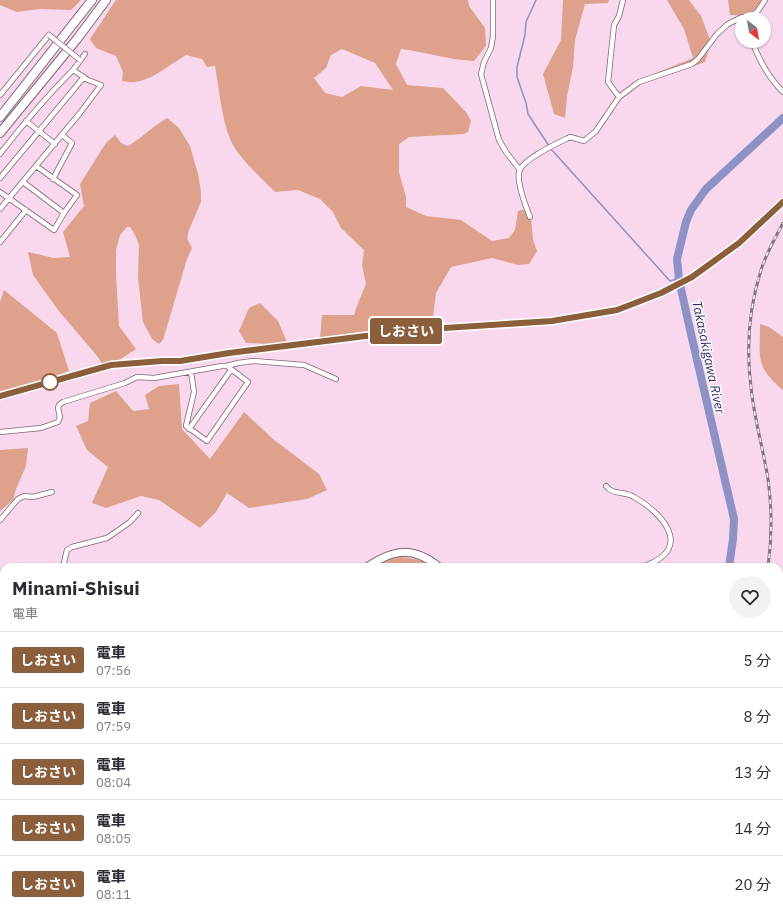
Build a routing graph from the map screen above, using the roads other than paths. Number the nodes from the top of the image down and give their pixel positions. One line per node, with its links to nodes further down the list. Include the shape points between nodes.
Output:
1 (92, 0): 16 (highway)
2 (106, 0): 19 (highway)
3 (493, 0): 24 (street, via 493,36 481,74 499,140)
4 (623, 0): 15 (street, via 614,25 608,82)
5 (765, 0): 6 (street)
6 (757, 12)
7 (735, 20): 15 (street, via 717,34 692,64 639,82)
8 (755, 48): 13 (street, via 768,74)
9 (85, 54): 10 (street)
10 (80, 60): 11 (street); 14 (street, bridge, via 49,35)
11 (73, 70): 12 (street); 17 (street)
12 (84, 77): 18 (street); 20 (street, via 101,85)
13 (783, 92)
14 (0, 95)
15 (620, 97): 24 (street, via 596,131 584,141 570,137 530,160)
16 (0, 117)
17 (26, 121): 18 (street); 22 (street)
18 (39, 131): 21 (street); 25 (street)
19 (0, 133)
20 (62, 135): 21 (street); 26 (street, via 72,143)
21 (55, 144): 23 (street)
22 (0, 154)
23 (36, 166): 26 (street); 27 (street)
24 (520, 170): 33 (street, via 519,180)
25 (0, 178)
26 (53, 179): 32 (street, via 77,195)
27 (23, 182): 29 (street); 32 (street)
28 (0, 192): 29 (street)
29 (9, 198): 30 (street); 31 (street)
30 (0, 209)
31 (26, 210): 32 (street, via 54,230); 34 (street)
32 (64, 213)
33 (530, 217)
34 (0, 242)
35 (229, 368): 36 (street, via 222,366); 37 (street, via 253,360 304,365); 38 (street); 38 (street, via 248,382 207,441)
36 (191, 372): 38 (street, via 194,392 186,426); 39 (street, via 154,378 137,377 62,403 58,408 58,422 41,428)
37 (336, 379)
38 (190, 429)
39 (0, 432)
40 (606, 486): 47 (street, via 612,491 638,499 655,511 668,528 670,545 659,559)
41 (52, 492): 43 (street, via 18,499)
42 (138, 513): 44 (street, via 107,538 67,550)
43 (0, 520)
44 (64, 563)
45 (373, 563): 46 (main road, via 387,555 402,552)
46 (434, 563)
47 (650, 563)
48 (752, 919): 49 (street)
49 (757, 919)

